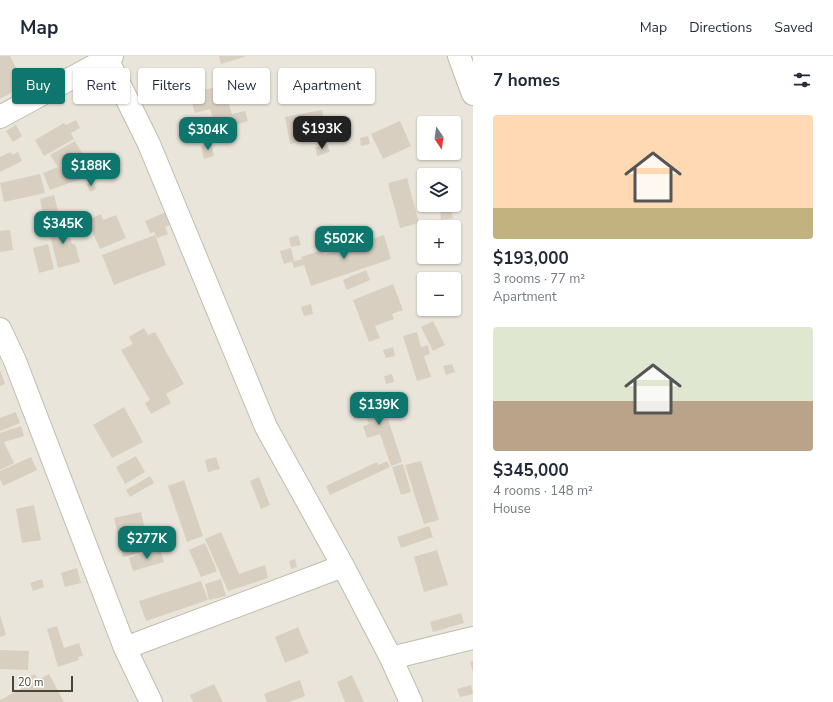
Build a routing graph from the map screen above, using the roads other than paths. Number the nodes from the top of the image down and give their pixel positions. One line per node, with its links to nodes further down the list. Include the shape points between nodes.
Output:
1 (459, 56): 3 (street)
2 (109, 57): 4 (street); 6 (street, via 150,144 266,427)
3 (473, 94)
4 (0, 117)
5 (0, 328): 8 (street)
6 (343, 566): 8 (street); 9 (street)
7 (473, 638): 9 (street)
8 (125, 648): 10 (street)
9 (391, 658): 11 (street)
10 (151, 702)
11 (411, 702)

